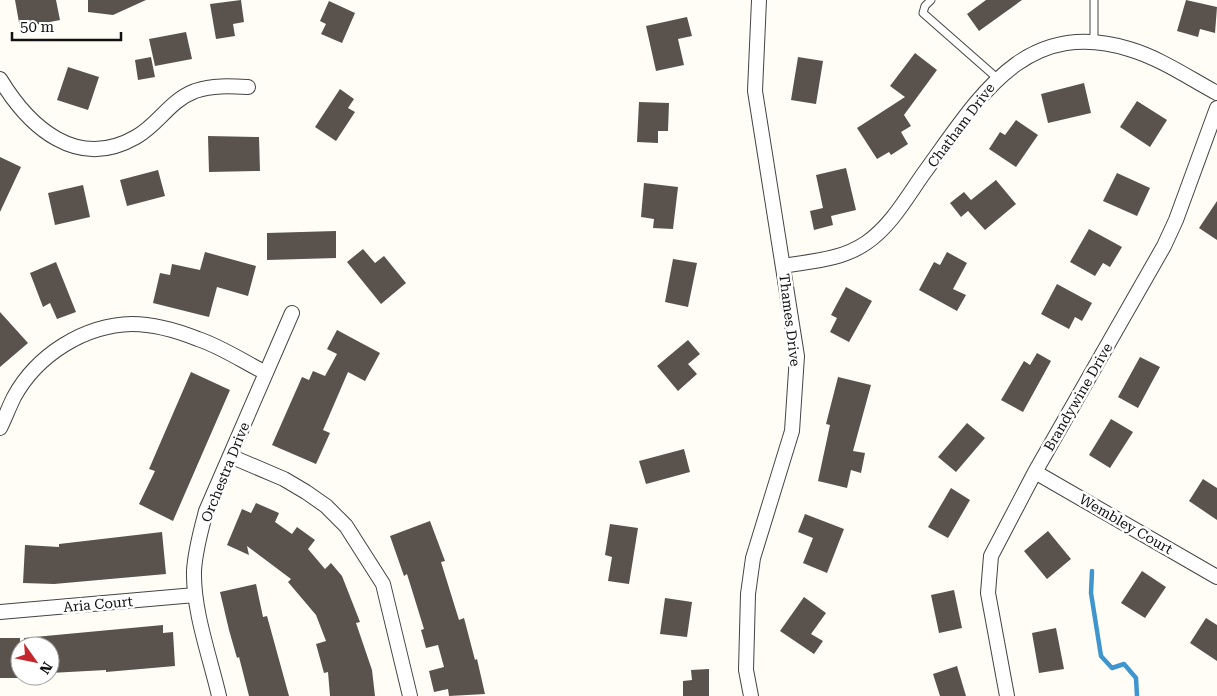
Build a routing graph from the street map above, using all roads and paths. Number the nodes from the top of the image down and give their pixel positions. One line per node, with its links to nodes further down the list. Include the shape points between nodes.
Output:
1 (760, 0): 10 (street, Thames Drive, via 755,91)
2 (931, 0): 5 (lane, via 923,13)
3 (1094, 0): 4 (lane)
4 (1091, 42): 5 (street, Chatham Drive, via 1049,46 1027,56); 8 (street, Chatham Drive, via 1112,44 1143,54)
5 (997, 78): 10 (street, Chatham Drive, via 879,233 840,257)
6 (0, 79): 7 (street, via 34,124 60,142 88,148 114,146 136,137 174,101 196,91 216,86)
7 (248, 87)
8 (1217, 93)
9 (1217, 108): 15 (street, Brandywine Drive, via 1164,246)
10 (783, 266): 21 (street, Thames Drive, via 797,356 796,390 792,431 753,558 746,634 746,670)
11 (292, 314): 12 (street, Orchestra Drive)
12 (266, 373): 13 (street, via 200,339 165,329 132,324 95,330 62,345 34,369 15,396); 14 (street, Orchestra Drive)
13 (0, 428)
14 (230, 456): 17 (street, Orchestra Drive, via 206,511 198,542); 20 (street, via 306,492 346,526 383,584)
15 (1035, 472): 16 (street, Wembley Court); 22 (street, Brandywine Drive, via 991,556 988,593)
16 (1217, 577)
17 (195, 595): 18 (street, Aria Court); 19 (street, Orchestra Drive)
18 (0, 612)
19 (219, 696)
20 (410, 696)
21 (751, 696)
22 (1007, 696)

